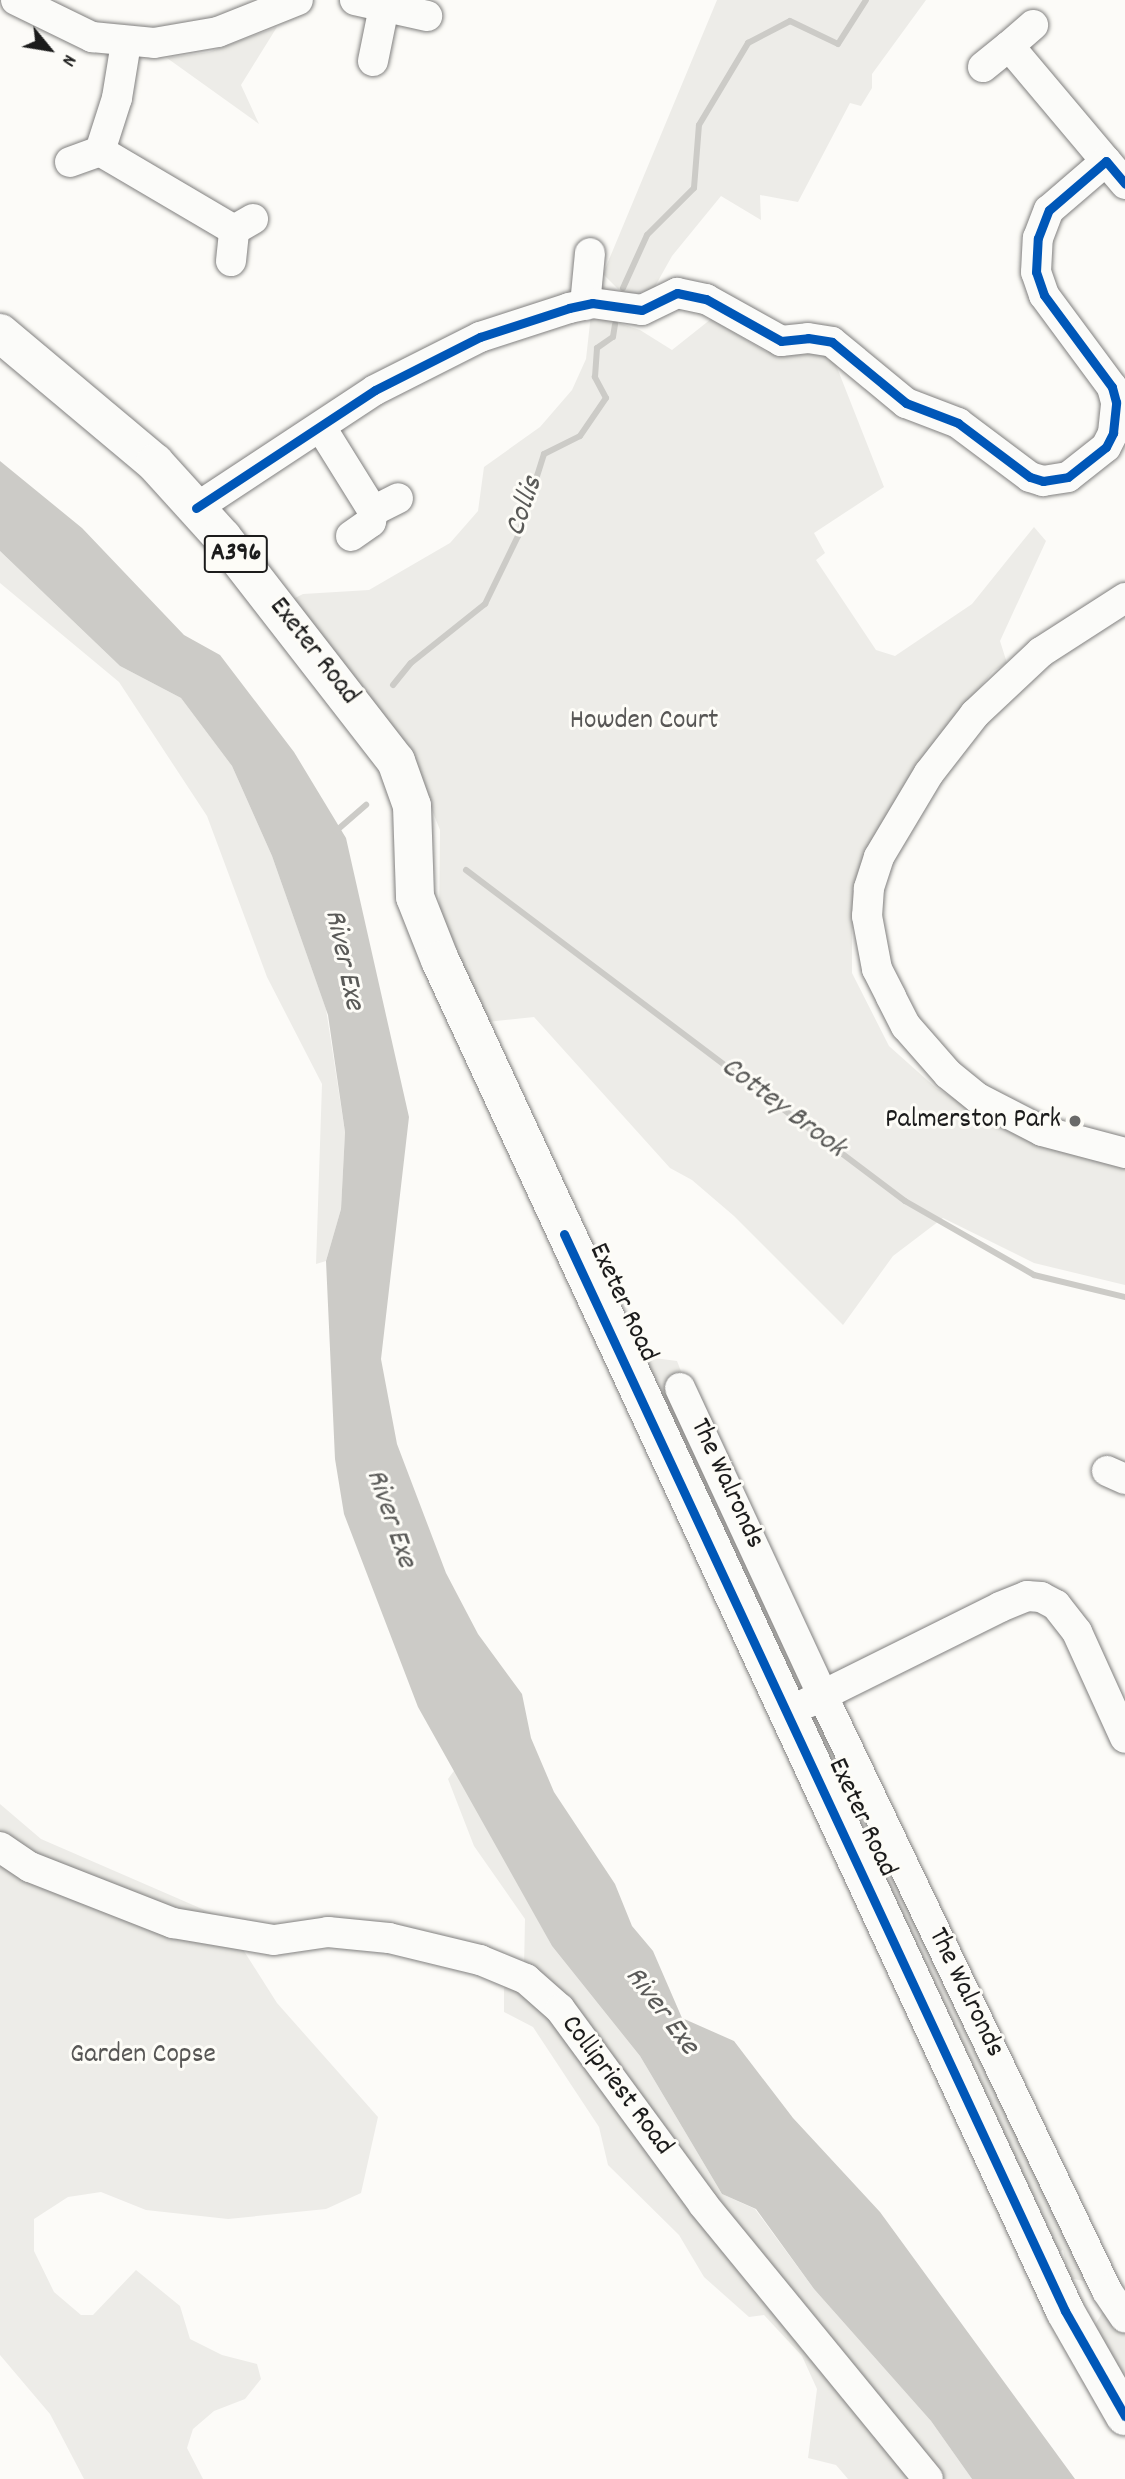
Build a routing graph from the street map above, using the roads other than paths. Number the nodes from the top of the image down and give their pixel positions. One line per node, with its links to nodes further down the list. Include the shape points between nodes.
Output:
1 (16, 0): 7 (street, via 62,26)
2 (298, 0): 7 (street, via 187,40)
3 (355, 0): 4 (street)
4 (384, 7): 5 (street); 9 (street)
5 (426, 16)
6 (1032, 25): 8 (street)
7 (126, 43): 11 (street, via 117,98)
8 (1009, 46): 10 (street); 12 (street)
9 (373, 61)
10 (984, 67)
11 (100, 151): 13 (street); 16 (street, via 244,224)
12 (1106, 161): 14 (street); 17 (street, via 1049,210 1035,250 1044,295 1112,387 1116,402 1113,433 1106,447 1068,477 1043,481 1030,477 958,423 906,402 832,342 808,338 781,341 692,294 677,293 642,310)
13 (71, 162)
14 (1125, 184)
15 (590, 253): 17 (street)
16 (231, 261)
17 (585, 305): 19 (street, via 455,348 375,390)
18 (0, 333): 20 (main road, Exeter Road / A396, via 156,463)
19 (322, 429): 20 (street); 21 (street, via 386,505)
20 (196, 508): 26 (main road, Exeter Road / A396, via 377,733 405,782 415,897 440,960)
21 (351, 536)
22 (1125, 598): 23 (street, via 1041,652 975,714 929,773 879,857 869,888 867,916 877,969 891,997 906,1026 948,1074 978,1098 1042,1131)
23 (1125, 1153)
24 (680, 1388): 25 (street, The Walronds)
25 (823, 1696): 26 (street); 27 (street, via 1000,1607 1027,1596 1041,1597 1061,1610 1077,1632); 29 (street, The Walronds)
26 (787, 1713): 30 (main road, Exeter Road / A396)
27 (1125, 1738)
28 (0, 1847): 33 (street, Collipriest Road, via 30,1867 173,1923 274,1940 328,1933 389,1938 480,1960 526,1979 560,2009 703,2204)
29 (1116, 2286): 30 (street); 31 (street, The Walronds)
30 (1065, 2311): 32 (main road, Exeter Road / A396)
31 (1125, 2318)
32 (1125, 2416)
33 (928, 2479)

